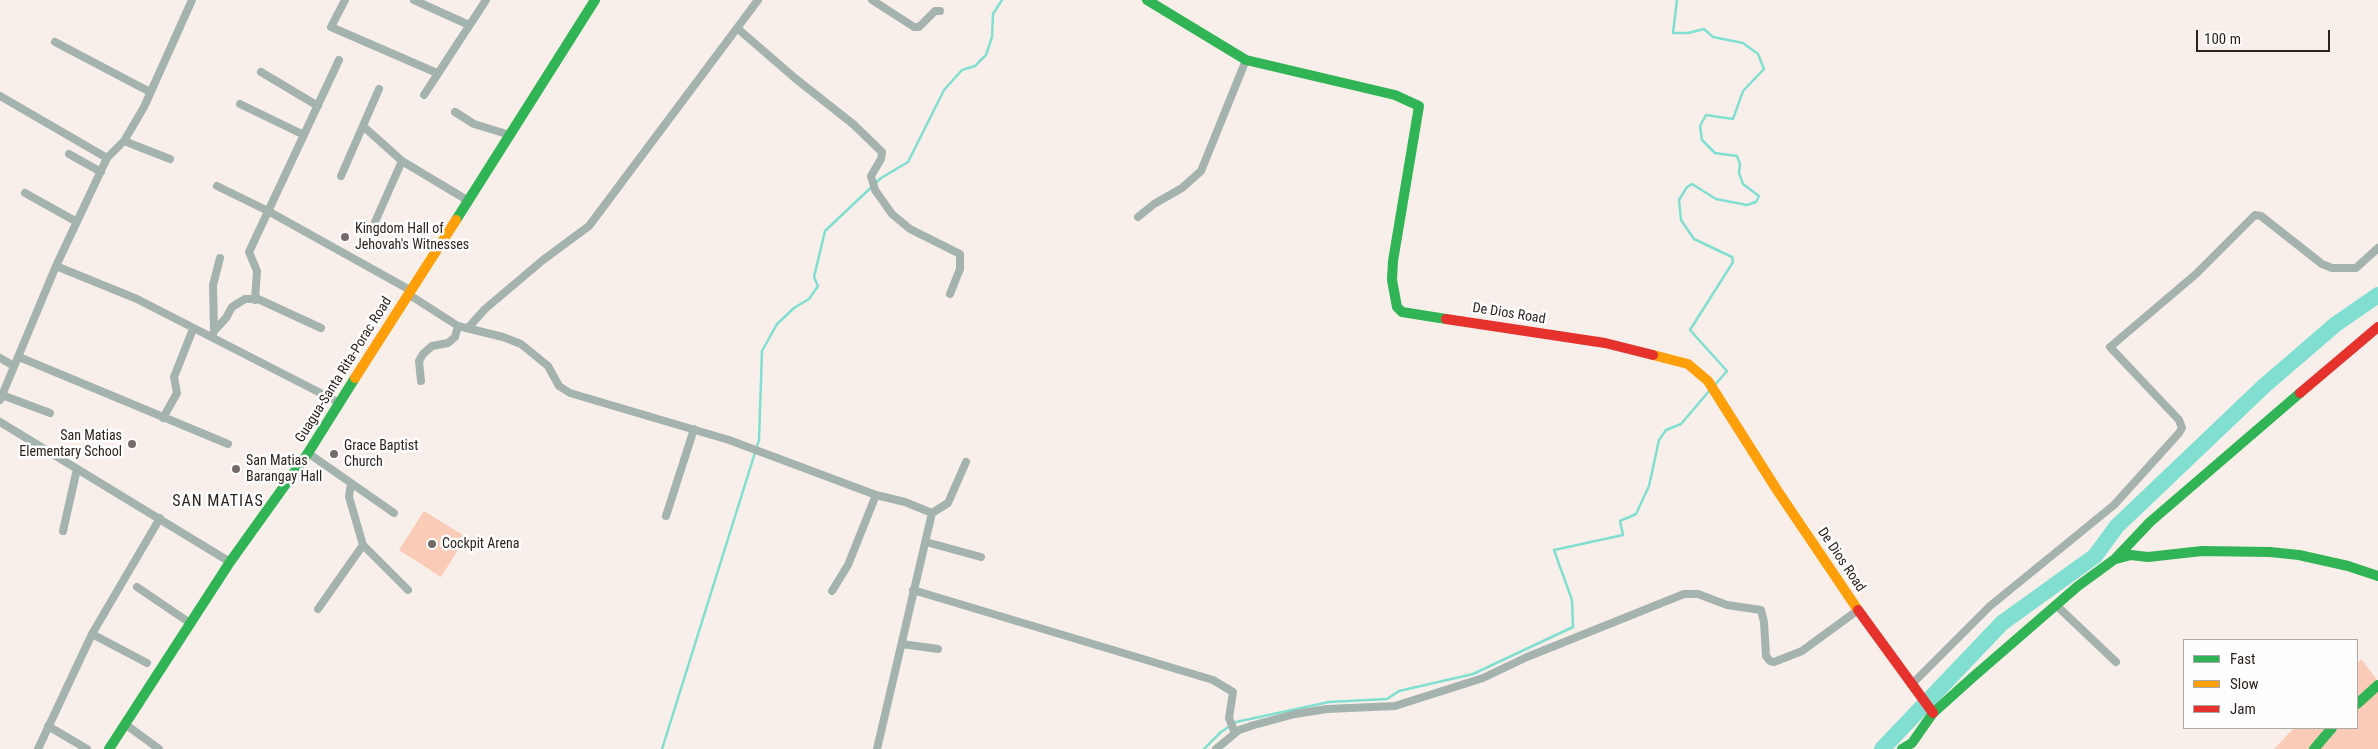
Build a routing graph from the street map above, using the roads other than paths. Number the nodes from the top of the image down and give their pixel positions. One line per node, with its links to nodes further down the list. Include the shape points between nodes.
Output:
1 (192, 0): 18 (street)
2 (345, 0): 16 (street, via 331,27)
3 (414, 0): 10 (street)
4 (486, 0): 10 (street)
5 (595, 0): 25 (street, Guagua-Santa Rita-Porac Road)
6 (758, 0): 11 (street)
7 (872, 0): 9 (street, via 918,27 935,11)
8 (1147, 0): 14 (street, De Dios Road)
9 (940, 11)
10 (469, 25): 16 (street)
11 (737, 28): 45 (street, via 876,144 882,152 871,176 874,187 892,214 910,229 960,254 960,269); 50 (street, via 588,226 485,309)
12 (56, 42): 18 (street)
13 (339, 60): 22 (street)
14 (1246, 60): 38 (street, via 1201,171 1182,188); 86 (street, De Dios Road, via 1395,95 1419,106 1393,261 1393,294 1402,312 1605,343 1688,364 1708,380)
15 (261, 72): 22 (street)
16 (438, 73): 19 (street)
17 (379, 89): 24 (street)
18 (150, 92): 27 (street)
19 (424, 95)
20 (0, 96): 29 (street)
21 (240, 104): 26 (street)
22 (318, 106): 26 (street)
23 (455, 112): 25 (street, via 474,124)
24 (363, 126): 31 (street); 33 (street)
25 (510, 134): 36 (street, Guagua-Santa Rita-Porac Road)
26 (304, 135): 37 (street)
27 (124, 141): 29 (street); 30 (street)
28 (70, 154): 32 (street)
29 (107, 158): 32 (street)
30 (170, 159)
31 (402, 161): 36 (street); 40 (street)
32 (101, 172): 39 (street)
33 (341, 176)
34 (217, 186): 37 (street)
35 (25, 193): 39 (street)
36 (467, 200): 44 (street, Guagua-Santa Rita-Porac Road)
37 (268, 211): 44 (street); 46 (street, via 249,252 257,271)
38 (1138, 217)
39 (77, 222): 43 (street)
40 (371, 231)
41 (2378, 248): 93 (street, via 2356,268 2332,268 2322,264 2261,216 2255,215 2196,274 2110,347 2179,420 2182,428 2114,505 1990,606)
42 (220, 258): 52 (street, via 213,285)
43 (56, 266): 51 (street, via 137,300); 53 (street)
44 (409, 292): 47 (street); 58 (street, Guagua-Santa Rita-Porac Road)
45 (950, 294)
46 (255, 300): 49 (street); 52 (street, via 237,302)
47 (458, 326): 50 (street); 56 (street, via 455,337 448,344 432,346 423,354)
48 (2378, 327): 77 (street, via 2150,522)
49 (322, 328)
50 (468, 328): 62 (street, via 521,344 548,366 559,386 570,394)
51 (194, 329): 52 (street); 60 (street, via 174,377 177,393)
52 (213, 334): 58 (street)
53 (19, 357): 55 (street); 60 (street)
54 (0, 358): 55 (street)
55 (14, 366): 57 (street)
56 (421, 382)
57 (1, 397): 59 (street)
58 (340, 403): 64 (street, Guagua-Santa Rita-Porac Road)
59 (50, 413)
60 (163, 418): 63 (street)
61 (0, 422): 66 (street)
62 (694, 429): 68 (street); 71 (street)
63 (228, 444)
64 (308, 453): 67 (street); 78 (street, Guagua-Santa Rita-Porac Road)
65 (966, 462): 70 (street, via 948,503)
66 (77, 469): 72 (street); 73 (street)
67 (351, 482): 69 (street); 75 (street, via 349,497)
68 (876, 495): 70 (street); 83 (street, via 848,564)
69 (394, 513)
70 (932, 513): 74 (street)
71 (666, 516)
72 (160, 518): 78 (street); 88 (street)
73 (63, 531)
74 (926, 542): 76 (street); 82 (street)
75 (363, 545): 81 (street); 85 (street)
76 (981, 557)
77 (2115, 560): 79 (street, via 2131,555 2148,557 2202,551 2260,552 2299,555); 84 (street)
78 (230, 562): 87 (street, Guagua-Santa Rita-Porac Road)
79 (2378, 576)
80 (137, 587): 87 (street)
81 (408, 590)
82 (913, 590): 89 (street); 100 (street, via 1213,680 1233,692 1230,718)
83 (832, 591)
84 (2056, 605): 91 (street); 96 (street)
85 (318, 609)
86 (1858, 610): 93 (street, De Dios Road); 100 (street, via 1802,651 1774,662 1765,652 1762,611 1727,605 1698,594 1684,594 1526,657 1492,675 1395,706 1327,709 1295,714)
87 (190, 623): 97 (street, Guagua-Santa Rita-Porac Road)
88 (92, 634): 92 (street); 98 (street)
89 (902, 644): 90 (street); 105 (street)
90 (938, 649)
91 (2116, 662)
92 (147, 663)
93 (1912, 685): 96 (street, De Dios Road)
94 (2378, 685): 95 (street)
95 (2358, 703)
96 (1931, 710): 107 (street, via 1912,743)
97 (125, 724): 103 (street, Guagua-Santa Rita-Porac Road); 104 (street)
98 (48, 726): 101 (street); 102 (street)
99 (2331, 729): 108 (street)
100 (1234, 731): 106 (street)
101 (38, 749)
102 (87, 749)
103 (109, 749)
104 (159, 749)
105 (877, 749)
106 (1216, 749)
107 (1902, 749)
108 (2314, 749)

